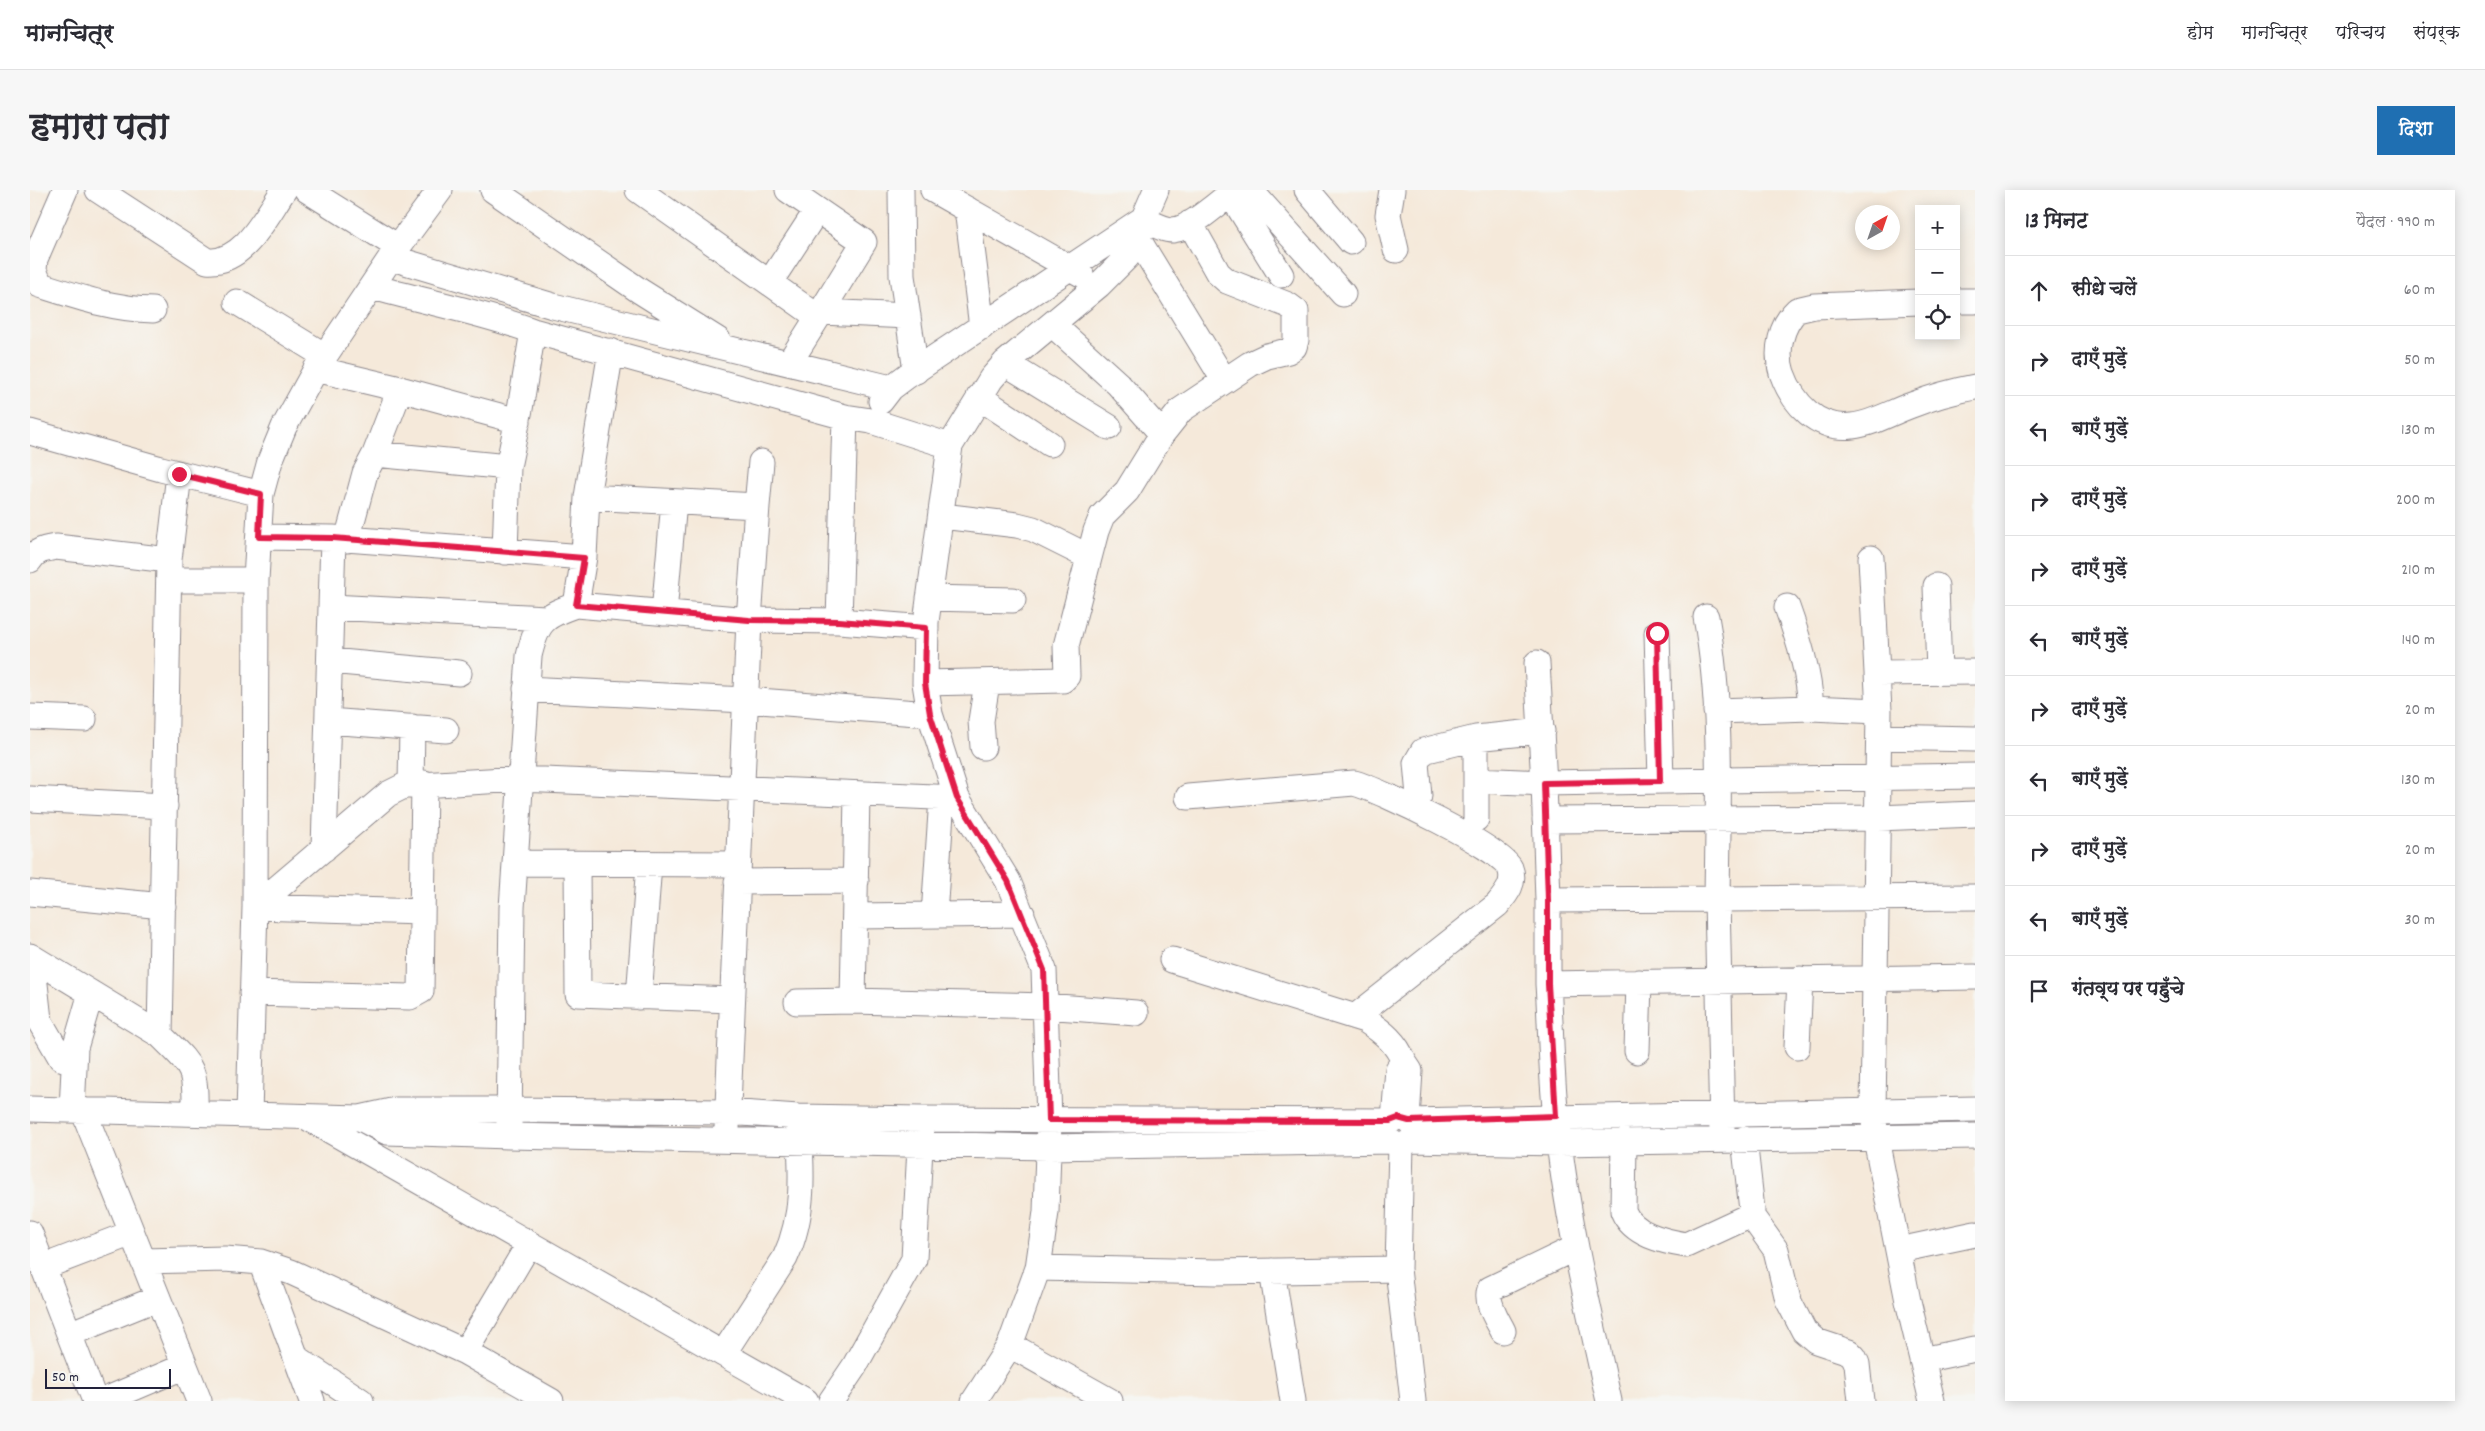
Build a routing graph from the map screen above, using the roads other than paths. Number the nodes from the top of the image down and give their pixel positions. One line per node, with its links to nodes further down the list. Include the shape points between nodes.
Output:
1 (65, 190): 33 (street, via 35,259 34,270 40,285 100,304)
2 (98, 190): 3 (street, via 207,260 217,262 234,254 246,243)
3 (284, 190)
4 (440, 190): 21 (street)
5 (493, 190): 39 (street, via 640,291)
6 (638, 190): 25 (street)
7 (788, 190): 16 (street)
8 (901, 190): 22 (street)
9 (933, 190): 15 (street)
10 (1307, 190): 19 (street)
11 (1392, 190): 20 (street, via 1388,215)
12 (313, 191): 21 (street)
13 (1238, 191): 17 (street); 24 (street); 28 (street)
14 (1144, 207): 17 (street, via 1166,229 1174,230); 23 (street); 26 (street, via 1127,257); 45 (street)
15 (966, 209): 23 (street); 37 (street)
16 (818, 210): 18 (street); 25 (street)
17 (1190, 223): 45 (street, via 1218,272 1227,281 1296,311 1294,347 1250,364)
18 (864, 242): 22 (street); 34 (street)
19 (1351, 242)
20 (1396, 250)
21 (395, 252): 27 (street); 39 (street, via 553,306)
22 (901, 263): 35 (street)
23 (1070, 268): 26 (street); 37 (street)
24 (1281, 275)
25 (770, 282): 34 (street)
26 (1100, 285): 36 (street)
27 (373, 286): 38 (street); 41 (street)
28 (1343, 294)
29 (1960, 301): 30 (street)
30 (1975, 301)
31 (237, 302): 41 (street)
32 (1915, 302): 46 (street, via 1814,306 1797,310 1782,328 1781,368 1787,387 1818,422 1851,426)
33 (153, 310)
34 (820, 314): 35 (street); 43 (street)
35 (908, 316): 44 (street)
36 (1052, 324): 42 (street); 55 (street, via 1118,384)
37 (982, 327): 44 (street)
38 (533, 330): 40 (street); 51 (street)
39 (734, 350): 43 (street)
40 (611, 351): 50 (street); 63 (street)
41 (320, 363): 48 (street); 62 (street, via 284,427)
42 (1005, 363): 49 (street); 53 (street)
43 (789, 364): 47 (street)
44 (916, 371): 47 (street)
45 (1224, 380): 55 (street, via 1181,410)
46 (1975, 387)
47 (891, 388): 52 (street)
48 (400, 389): 51 (street); 58 (street)
49 (979, 397): 56 (street); 57 (street)
50 (845, 417): 52 (street); 86 (street)
51 (518, 421): 60 (street)
52 (871, 421): 57 (street)
53 (1109, 427)
54 (30, 432): 61 (street)
55 (1162, 434): 70 (street, via 1127,491 1102,516)
56 (1050, 444)
57 (950, 446): 66 (street)
58 (375, 454): 60 (street); 68 (street)
59 (761, 462): 65 (street)
60 (508, 467): 69 (street)
61 (179, 474): 62 (street); 74 (street)
62 (261, 494): 67 (street)
63 (586, 497): 64 (street); 71 (street)
64 (674, 502): 65 (street); 82 (street)
65 (757, 506): 85 (street)
66 (942, 516): 70 (street, via 1025,527); 77 (street)
67 (259, 537): 68 (street); 75 (street)
68 (340, 539): 69 (street); 80 (street)
69 (505, 552): 71 (street)
70 (1089, 557): 96 (street, via 1066,646 1067,676 1063,680)
71 (584, 558): 79 (street)
72 (1871, 558): 94 (street)
73 (30, 560): 74 (street, via 33,554 43,549 56,548)
74 (169, 570): 75 (street); 127 (street)
75 (256, 580): 145 (street)
76 (1936, 586): 91 (street)
77 (929, 598): 78 (street); 87 (street)
78 (1013, 600)
79 (576, 605): 82 (street); 84 (street)
80 (331, 607): 84 (street); 89 (street)
81 (1787, 608): 99 (street, via 1802,649)
82 (664, 613): 85 (street)
83 (1706, 617): 100 (street, via 1716,681)
84 (546, 618): 97 (street, via 534,633)
85 (749, 620): 86 (street); 98 (street)
86 (839, 621): 87 (street)
87 (926, 628): 95 (street)
88 (1657, 633): 118 (street)
89 (330, 661): 93 (street); 105 (street)
90 (1537, 663): 108 (street)
91 (1939, 672): 92 (street); 94 (street)
92 (1975, 672)
93 (459, 673)
94 (1877, 673): 101 (street)
95 (925, 683): 96 (street); 102 (street)
96 (987, 683): 112 (street, via 981,721)
97 (526, 689): 98 (street); 115 (street)
98 (745, 700): 102 (street); 121 (street)
99 (1811, 708): 100 (street); 101 (street)
100 (1716, 711): 116 (street)
101 (1879, 711): 109 (street)
102 (930, 714): 125 (street)
103 (30, 717): 104 (street)
104 (84, 719)
105 (328, 721): 106 (street); 133 (street)
106 (412, 727): 107 (street); 120 (street)
107 (446, 730)
108 (1542, 731): 110 (street); 119 (street)
109 (1879, 737): 111 (street); 114 (street)
110 (1476, 738): 117 (street); 123 (street, via 1423,751 1416,763)
111 (1975, 739)
112 (983, 747)
113 (1975, 776): 114 (street)
114 (1878, 778): 116 (street); 130 (street)
115 (521, 779): 120 (street); 121 (street); 134 (street)
116 (1719, 779): 118 (street); 129 (street)
117 (1476, 780): 119 (street); 131 (street)
118 (1660, 781): 119 (street)
119 (1544, 783): 132 (street)
120 (418, 784): 133 (street, via 404,786 388,794); 146 (street)
121 (741, 789): 122 (street); 137 (street)
122 (857, 794): 125 (street); 138 (street)
123 (1419, 796)
124 (1188, 797): 166 (street, via 1354,783 1375,789 1480,843 1506,860 1512,879 1510,888 1497,905)
125 (950, 798): 147 (street, via 1008,881); 148 (street)
126 (30, 799): 127 (street)
127 (165, 806): 144 (street)
128 (1975, 814): 130 (street)
129 (1718, 818): 130 (street); 132 (street); 142 (street)
130 (1878, 818): 141 (street)
131 (1476, 819)
132 (1545, 820): 143 (street)
133 (324, 849): 145 (street)
134 (515, 863): 135 (street); 174 (street)
135 (577, 864): 136 (street); 160 (street, via 578,994)
136 (649, 864): 137 (street); 160 (street)
137 (737, 873): 138 (street); 161 (street)
138 (856, 881): 149 (street)
139 (30, 893): 144 (street)
140 (1975, 897): 141 (street)
141 (1877, 898): 142 (street); 153 (street)
142 (1717, 899): 143 (street); 155 (street)
143 (1548, 900): 157 (street)
144 (163, 906): 167 (street)
145 (255, 908): 146 (street); 158 (street)
146 (422, 912): 158 (street, via 423,985 417,994 410,997)
147 (1022, 914): 148 (street); 164 (street, via 1044,970)
148 (934, 915): 149 (street)
149 (855, 916): 162 (street)
150 (31, 957): 159 (street); 170 (street, via 39,1020 61,1058)
151 (1172, 960): 166 (street)
152 (1975, 977): 153 (street)
153 (1876, 978): 154 (street); 177 (street)
154 (1800, 979): 155 (street); 168 (street)
155 (1718, 981): 156 (street); 179 (street)
156 (1638, 982): 157 (street); 169 (street)
157 (1548, 984): 182 (street)
158 (252, 992): 180 (street)
159 (91, 993): 167 (street); 170 (street, via 78,1034)
160 (639, 997): 161 (street)
161 (731, 1000): 176 (street)
162 (853, 1001): 163 (street); 164 (street)
163 (797, 1002)
164 (1045, 1006): 165 (street); 186 (street)
165 (1136, 1014)
166 (1355, 1017): 187 (street, via 1365,1020 1390,1039 1404,1062 1398,1069)
167 (160, 1035): 178 (street, via 190,1066 195,1080)
168 (1796, 1047)
169 (1638, 1051)
170 (74, 1062): 173 (street)
171 (30, 1109): 173 (street)
172 (1975, 1109): 177 (street)
173 (78, 1110): 178 (street); 201 (street)
174 (509, 1110): 175 (street); 184 (street, via 396,1110); 188 (street)
175 (628, 1111): 176 (street); 190 (street)
176 (727, 1112): 183 (street); 191 (street)
177 (1873, 1112): 179 (street); 193 (street)
178 (195, 1113): 180 (street)
179 (1722, 1113): 182 (street); 192 (street)
180 (248, 1114): 181 (street)
181 (304, 1116): 184 (street); 203 (street)
182 (1556, 1116): 187 (street); 196 (street)
183 (798, 1117): 185 (street); 195 (street)
184 (360, 1118): 188 (street, via 387,1132)
185 (921, 1120): 186 (street); 197 (street)
186 (1049, 1120): 187 (street); 198 (street)
187 (1400, 1129): 196 (street); 198 (street); 210 (street)
188 (509, 1136): 190 (street)
189 (1975, 1136): 193 (street)
190 (628, 1138): 191 (street)
191 (727, 1139): 195 (street)
192 (1733, 1139): 193 (street); 194 (street); 199 (street)
193 (1876, 1139): 205 (street)
194 (1624, 1141): 196 (street); 199 (street, via 1623,1211 1632,1226 1642,1232 1686,1245)
195 (800, 1142): 197 (street); 218 (street, via 802,1194 793,1241)
196 (1559, 1143): 204 (street)
197 (921, 1145): 198 (street); 230 (street, via 914,1259)
198 (1049, 1147): 209 (street, via 1046,1212)
199 (1751, 1215): 236 (street, via 1776,1250 1788,1300 1804,1331 1816,1341 1849,1352 1854,1357)
200 (30, 1233): 208 (street)
201 (132, 1233): 206 (street); 208 (street)
202 (1975, 1234): 205 (street)
203 (529, 1244): 217 (street); 218 (street)
204 (1575, 1248): 213 (street, via 1490,1289 1490,1303); 235 (street)
205 (1899, 1250): 220 (street)
206 (144, 1261): 207 (street, via 225,1259); 212 (street)
207 (261, 1262): 217 (street, via 292,1272); 219 (street)
208 (43, 1267): 214 (street)
209 (1038, 1268): 211 (street); 215 (street)
210 (1398, 1269): 211 (street); 234 (street)
211 (1272, 1271): 233 (street)
212 (158, 1298): 214 (street); 221 (street)
213 (1503, 1331)
214 (69, 1334): 224 (street)
215 (1010, 1345): 231 (street); 232 (street)
216 (1975, 1349): 220 (street)
217 (464, 1352): 222 (street)
218 (723, 1354): 223 (street)
219 (299, 1360): 227 (street); 228 (street)
220 (1922, 1360): 237 (street)
221 (185, 1366): 225 (street); 226 (street)
222 (520, 1393): 229 (street)
223 (796, 1399)
224 (95, 1401)
225 (103, 1401)
226 (199, 1401)
227 (312, 1401)
228 (361, 1401)
229 (551, 1401)
230 (831, 1401)
231 (974, 1401)
232 (1110, 1401)
233 (1293, 1401)
234 (1413, 1401)
235 (1609, 1401)
236 (1861, 1401)
237 (1932, 1401)

